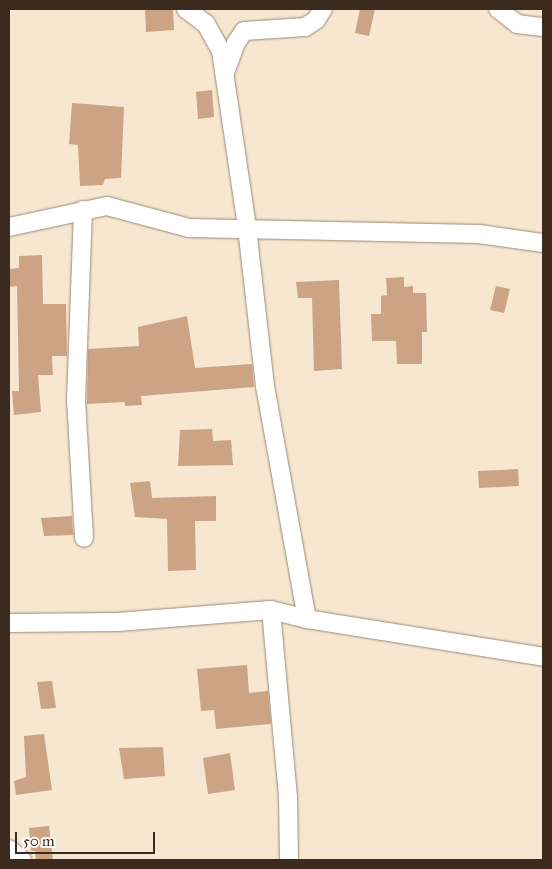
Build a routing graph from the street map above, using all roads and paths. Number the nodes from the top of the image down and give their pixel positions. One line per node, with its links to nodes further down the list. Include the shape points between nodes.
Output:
1 (186, 9): 5 (street, via 214,33)
2 (323, 9): 5 (street, via 316,20 305,27 244,31)
3 (498, 9): 4 (street, via 517,24)
4 (543, 27)
5 (225, 73): 8 (street)
6 (82, 210): 7 (street); 8 (street, via 114,207 189,228); 10 (street, via 76,399)
7 (9, 227)
8 (247, 228): 9 (street, via 479,234); 12 (street, via 265,386)
9 (543, 242)
10 (84, 538)
11 (271, 610): 12 (street); 13 (street, via 118,622); 17 (street, via 288,798)
12 (308, 619): 14 (street)
13 (9, 623)
14 (543, 657)
15 (9, 849): 16 (street)
16 (22, 860)
17 (289, 860)

